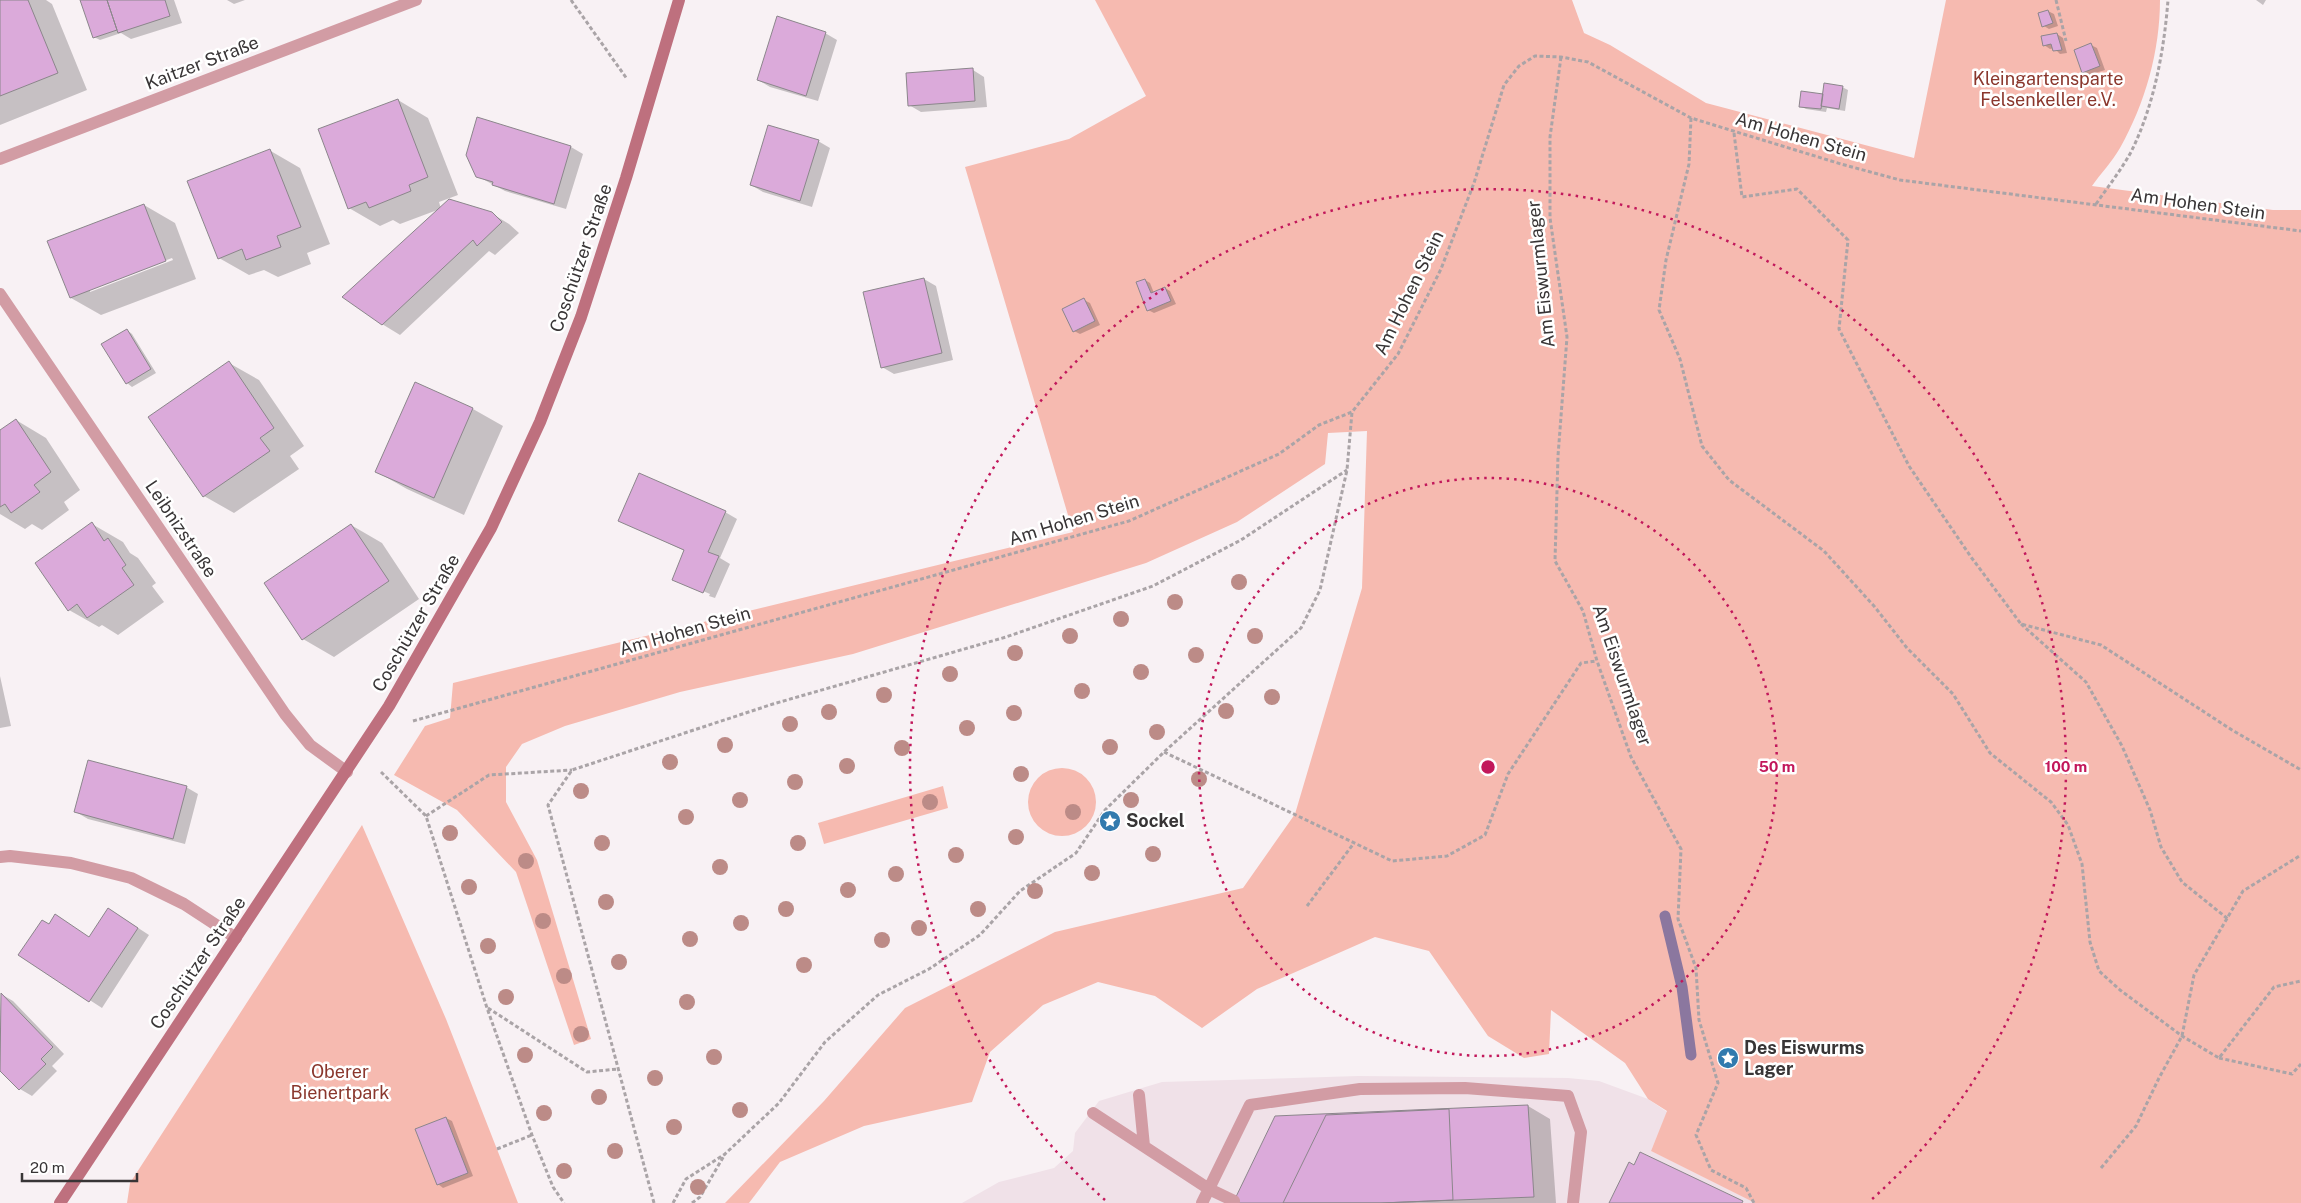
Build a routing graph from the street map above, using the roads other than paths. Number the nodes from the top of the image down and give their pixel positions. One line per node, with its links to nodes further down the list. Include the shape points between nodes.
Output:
1 (416, 0): 3 (street, Kaitzer Straße)
2 (679, 0): 5 (street, Coschützer Straße, via 581,317 540,422 491,528 411,670)
3 (0, 159)
4 (0, 294): 5 (street, Leibnizstraße, via 285,714 310,745)
5 (346, 772): 7 (street, Coschützer Straße)
6 (0, 857): 7 (street, via 71,863 131,878 184,904)
7 (236, 938): 13 (street, Coschützer Straße)
8 (1139, 1096): 10 (street)
9 (1093, 1113): 10 (street)
10 (1144, 1146): 11 (street)
11 (1209, 1189): 12 (street); 14 (street); 15 (street, via 1250,1105 1360,1090 1464,1088 1568,1096 1581,1132)
12 (1234, 1201)
13 (60, 1203)
14 (1202, 1203)
15 (1573, 1203)

